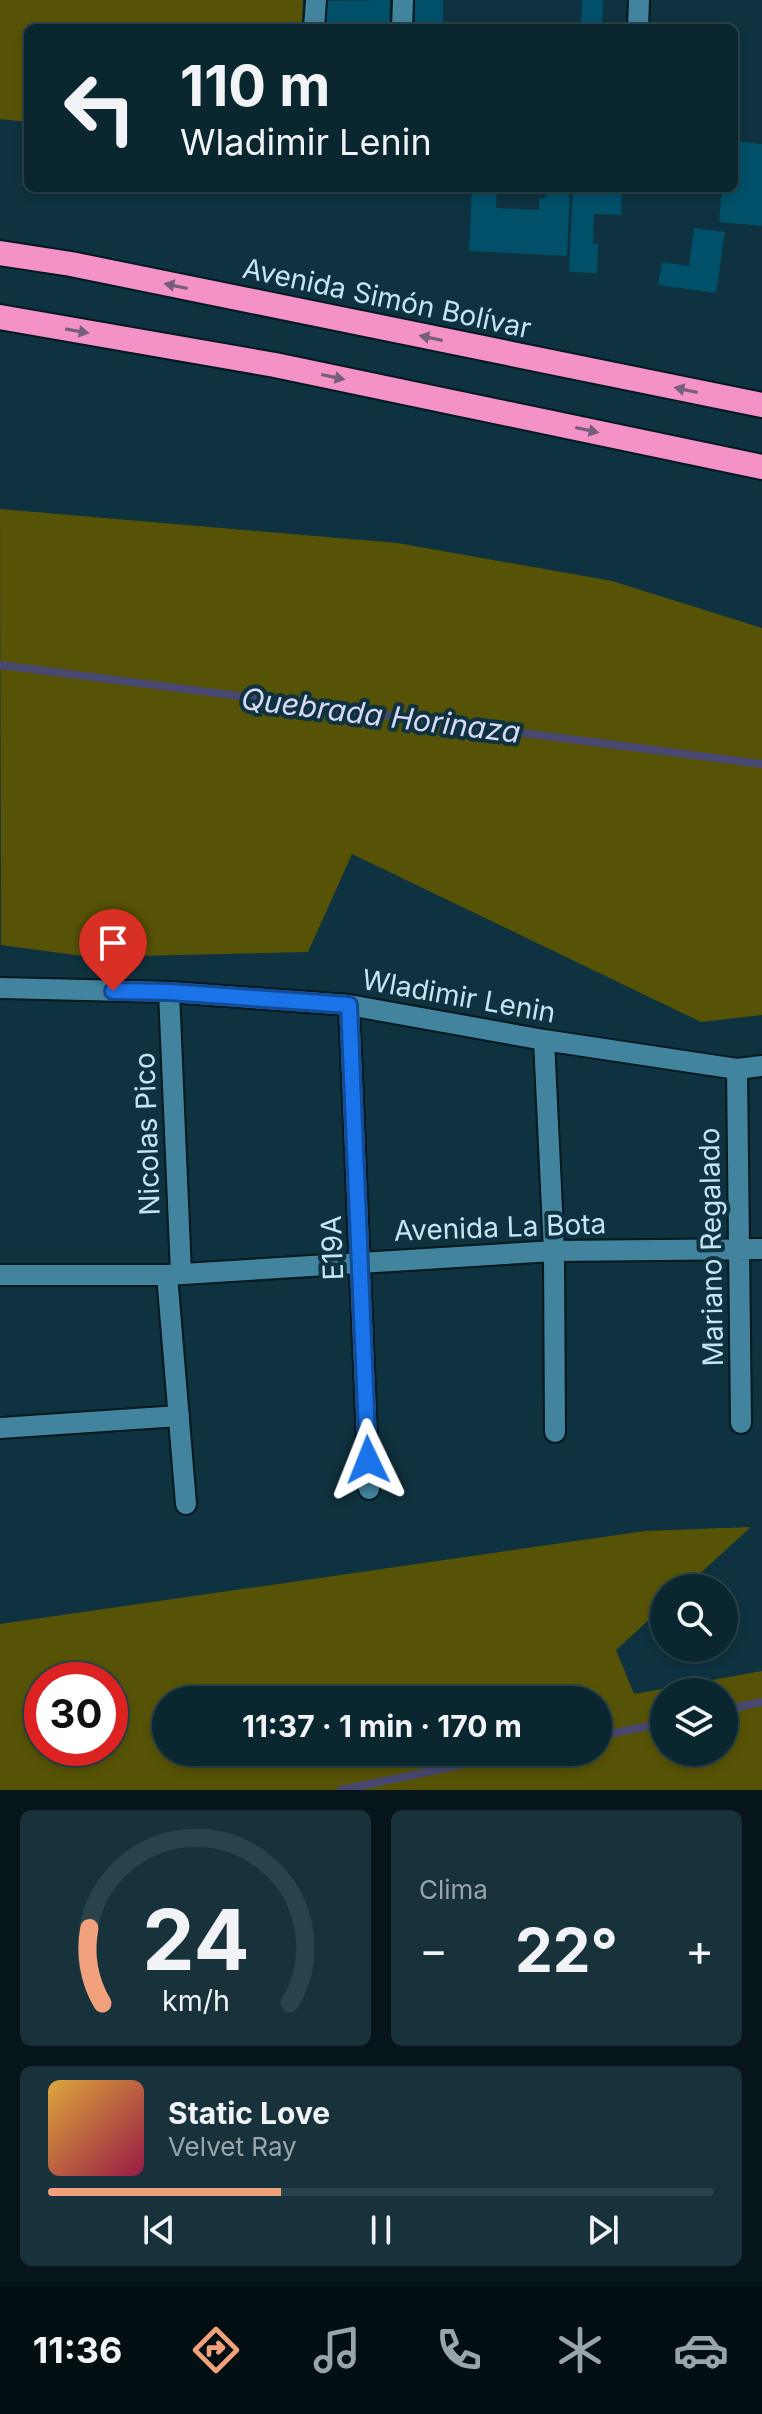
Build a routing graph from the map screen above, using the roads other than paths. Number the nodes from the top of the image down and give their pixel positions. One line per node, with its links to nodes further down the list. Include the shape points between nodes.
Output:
1 (316, 0): 4 (street)
2 (403, 0): 5 (street)
3 (639, 0): 6 (street)
4 (314, 24)
5 (402, 24)
6 (638, 24)
7 (0, 253): 9 (highway, Avenida Simón Bolívar, one-way to 7)
8 (0, 317): 10 (highway, one-way to 10, via 275,365)
9 (762, 405)
10 (762, 467)
11 (0, 988): 12 (street, Wladimir Lenin)
12 (169, 992): 13 (street, Wladimir Lenin); 21 (street, Nicolas Pico)
13 (349, 1005): 14 (street, Wladimir Lenin); 20 (street, E19A)
14 (544, 1040): 16 (street, Wladimir Lenin); 19 (street)
15 (762, 1066): 16 (street, Wladimir Lenin)
16 (737, 1069): 17 (street, Mariano Regalado)
17 (738, 1249): 18 (street, Avenida La Bota); 19 (street, Avenida La Bota); 24 (street, Mariano Regalado)
18 (762, 1249)
19 (554, 1251): 20 (street, Avenida La Bota); 26 (street)
20 (360, 1261): 21 (street, Avenida La Bota); 27 (street, E19A)
21 (174, 1274): 22 (street, Avenida La Bota); 23 (street, Nicolas Pico)
22 (0, 1275)
23 (179, 1416): 25 (street); 28 (street, Nicolas Pico)
24 (741, 1423)
25 (0, 1428)
26 (555, 1432)
27 (369, 1489)
28 (186, 1504)

